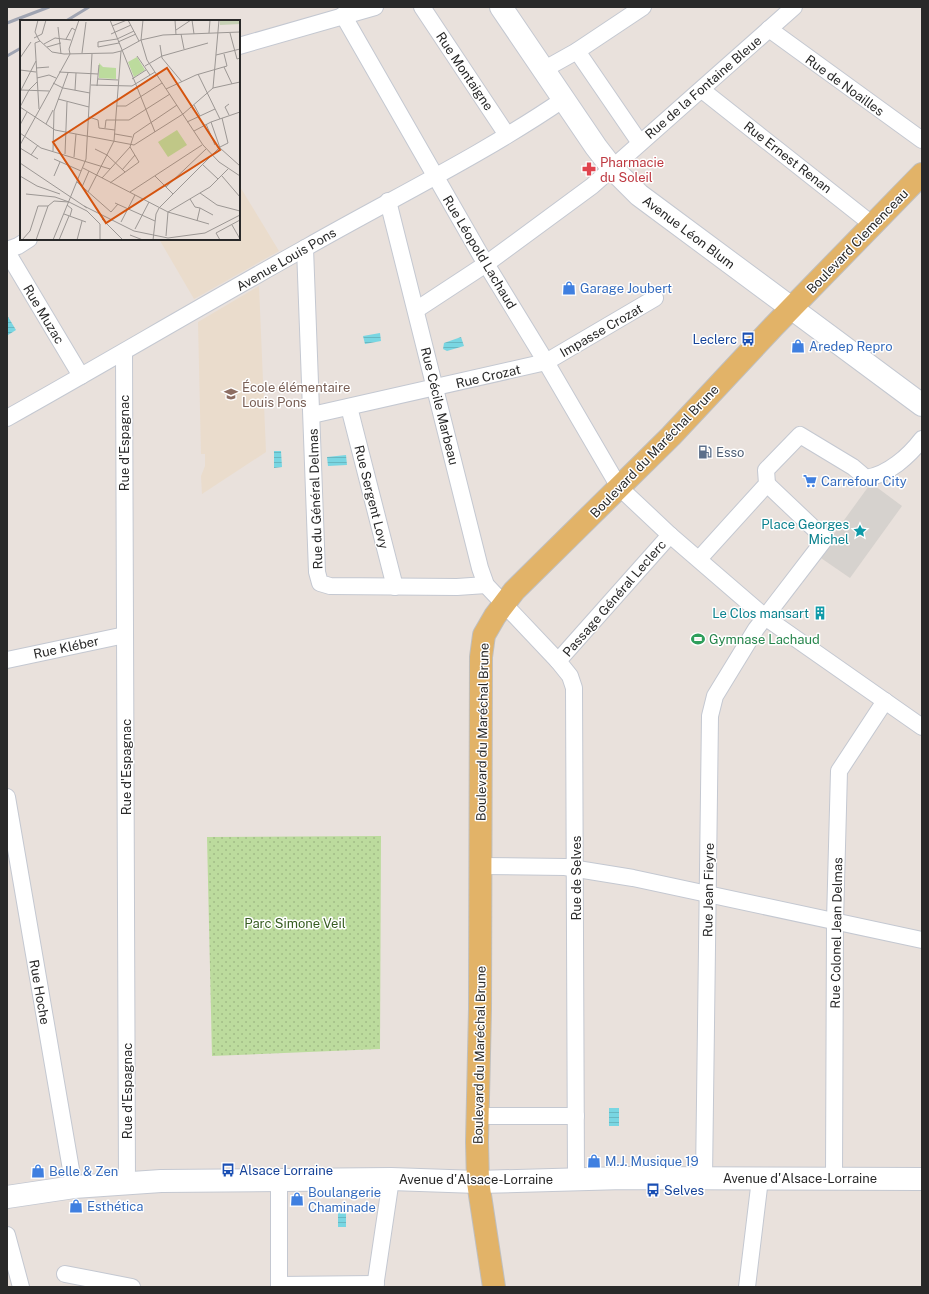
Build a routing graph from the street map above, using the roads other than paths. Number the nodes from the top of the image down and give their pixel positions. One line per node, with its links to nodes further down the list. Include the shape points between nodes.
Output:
1 (375, 7): 6 (street)
2 (422, 7): 13 (street, Rue Montaigne)
3 (501, 7): 10 (main road, Avenue Léon Blum)
4 (643, 7): 9 (street)
5 (794, 7): 7 (street, Rue de la Fontaine Bleue)
6 (343, 15): 8 (street); 18 (street, Rue Léopold Lachaud)
7 (769, 29): 11 (street, Rue de la Fontaine Bleue); 14 (street, Rue de Noailles)
8 (240, 46)
9 (577, 51): 10 (street); 15 (street)
10 (543, 70): 12 (main road, Avenue Léon Blum)
11 (702, 90): 15 (street, Rue de la Fontaine Bleue); 20 (street, Rue Ernest Renan)
12 (564, 98): 13 (street, Avenue Louis Pons); 16 (main road, Avenue Léon Blum)
13 (507, 135): 18 (street, Avenue Louis Pons)
14 (922, 140)
15 (640, 143): 16 (street, Rue de la Fontaine Bleue)
16 (613, 169): 24 (street, Rue de la Fontaine Bleue); 26 (main road, Avenue Léon Blum, via 639,195)
17 (922, 174): 20 (main road, Boulevard Clemenceau)
18 (436, 176): 19 (street, Avenue Louis Pons); 24 (street, Rue Léopold Lachaud)
19 (388, 202): 22 (street, Avenue Louis Pons); 27 (street, Rue Cécile Marbeau)
20 (873, 225): 26 (main road, Boulevard Clemenceau)
21 (27, 240): 23 (street)
22 (305, 248): 28 (street, Avenue Louis Pons); 34 (street, Rue du Général Delmas)
23 (7, 251): 30 (street, Rue Muzac)
24 (486, 264): 27 (street, Rue de la Fontaine Bleue); 29 (street, Rue Léopold Lachaud)
25 (655, 298): 29 (street, Impasse Crozat)
26 (791, 308): 32 (main road, Avenue Léon Blum); 38 (main road, Boulevard du Maréchal Brune)
27 (416, 310): 31 (street, Rue Cécile Marbeau)
28 (124, 352): 30 (street, Avenue Louis Pons); 45 (street, Rue d'Espagnac)
29 (546, 362): 31 (street, Rue Crozat); 38 (street, Rue Léopold Lachaud)
30 (81, 376): 35 (street, Avenue Louis Pons)
31 (435, 388): 33 (street, Rue Crozat); 41 (street, Rue Cécile Marbeau)
32 (922, 405)
33 (348, 407): 34 (street, Rue Crozat); 42 (street, Rue Sergent Lovy)
34 (312, 415): 42 (street, Rue du Général Delmas, via 316,572 320,583 330,586)
35 (7, 418)
36 (922, 439): 37 (street, via 916,448 892,468 866,478 853,467 800,435 766,470)
37 (768, 484): 40 (street); 44 (street, Rue Jean Fieyre, via 825,539)
38 (619, 488): 39 (street, Rue Léopold Lachaud); 43 (main road, Boulevard du Maréchal Brune)
39 (670, 534): 40 (street, Rue Léopold Lachaud); 47 (street, Passage Général Leclerc)
40 (699, 560): 44 (street, Rue Léopold Lachaud)
41 (486, 585): 42 (street, Rue du Général Delmas); 43 (street, Rue Cécile Marbeau)
42 (395, 587)
43 (503, 604): 47 (street, Rue de Selves); 51 (main road, Boulevard du Maréchal Brune, via 484,635 481,657)
44 (765, 617): 48 (street, Rue Léopold Lachaud); 53 (street, Rue Jean Fieyre, via 715,696 710,716)
45 (125, 634): 46 (street, Rue Kléber); 66 (street, Rue d'Espagnac)
46 (7, 660)
47 (558, 661): 52 (street, Rue de Selves, via 570,676 574,688)
48 (885, 701): 49 (street, Rue Léopold Lachaud); 54 (street, Rue Colonel Jean Delmas, via 839,770)
49 (922, 727)
50 (7, 797): 67 (street, Rue Hoche)
51 (480, 866): 52 (street); 56 (main road, Boulevard du Maréchal Brune)
52 (576, 868): 53 (street); 57 (street, Rue de Selves)
53 (708, 894): 54 (street); 58 (street, Rue Jean Fieyre)
54 (836, 921): 55 (street); 59 (street, Rue Colonel Jean Delmas)
55 (922, 940)
56 (478, 1116): 57 (street); 65 (main road, Boulevard du Maréchal Brune)
57 (576, 1116): 61 (street, Rue de Selves)
58 (704, 1178): 61 (main road, Avenue d'Alsace-Lorraine); 62 (main road, Avenue d'Alsace-Lorraine)
59 (834, 1178): 62 (main road, Avenue d'Alsace-Lorraine); 63 (main road, Avenue d'Alsace-Lorraine)
60 (391, 1179): 64 (main road, Avenue d'Alsace-Lorraine); 65 (main road, Avenue d'Alsace-Lorraine); 72 (street)
61 (576, 1179): 65 (main road, Avenue d'Alsace-Lorraine)
62 (760, 1179): 76 (street)
63 (922, 1179)
64 (279, 1180): 66 (main road, Avenue d'Alsace-Lorraine); 71 (street)
65 (478, 1182): 75 (main road, Boulevard du Maréchal Brune)
66 (127, 1183): 67 (main road, Avenue d'Alsace-Lorraine)
67 (74, 1187): 68 (main road, Avenue d'Alsace-Lorraine)
68 (7, 1197)
69 (7, 1235): 73 (street)
70 (65, 1274): 74 (street)
71 (279, 1286): 72 (street)
72 (375, 1286)
73 (20, 1287)
74 (132, 1287)
75 (494, 1287)
76 (747, 1287)

